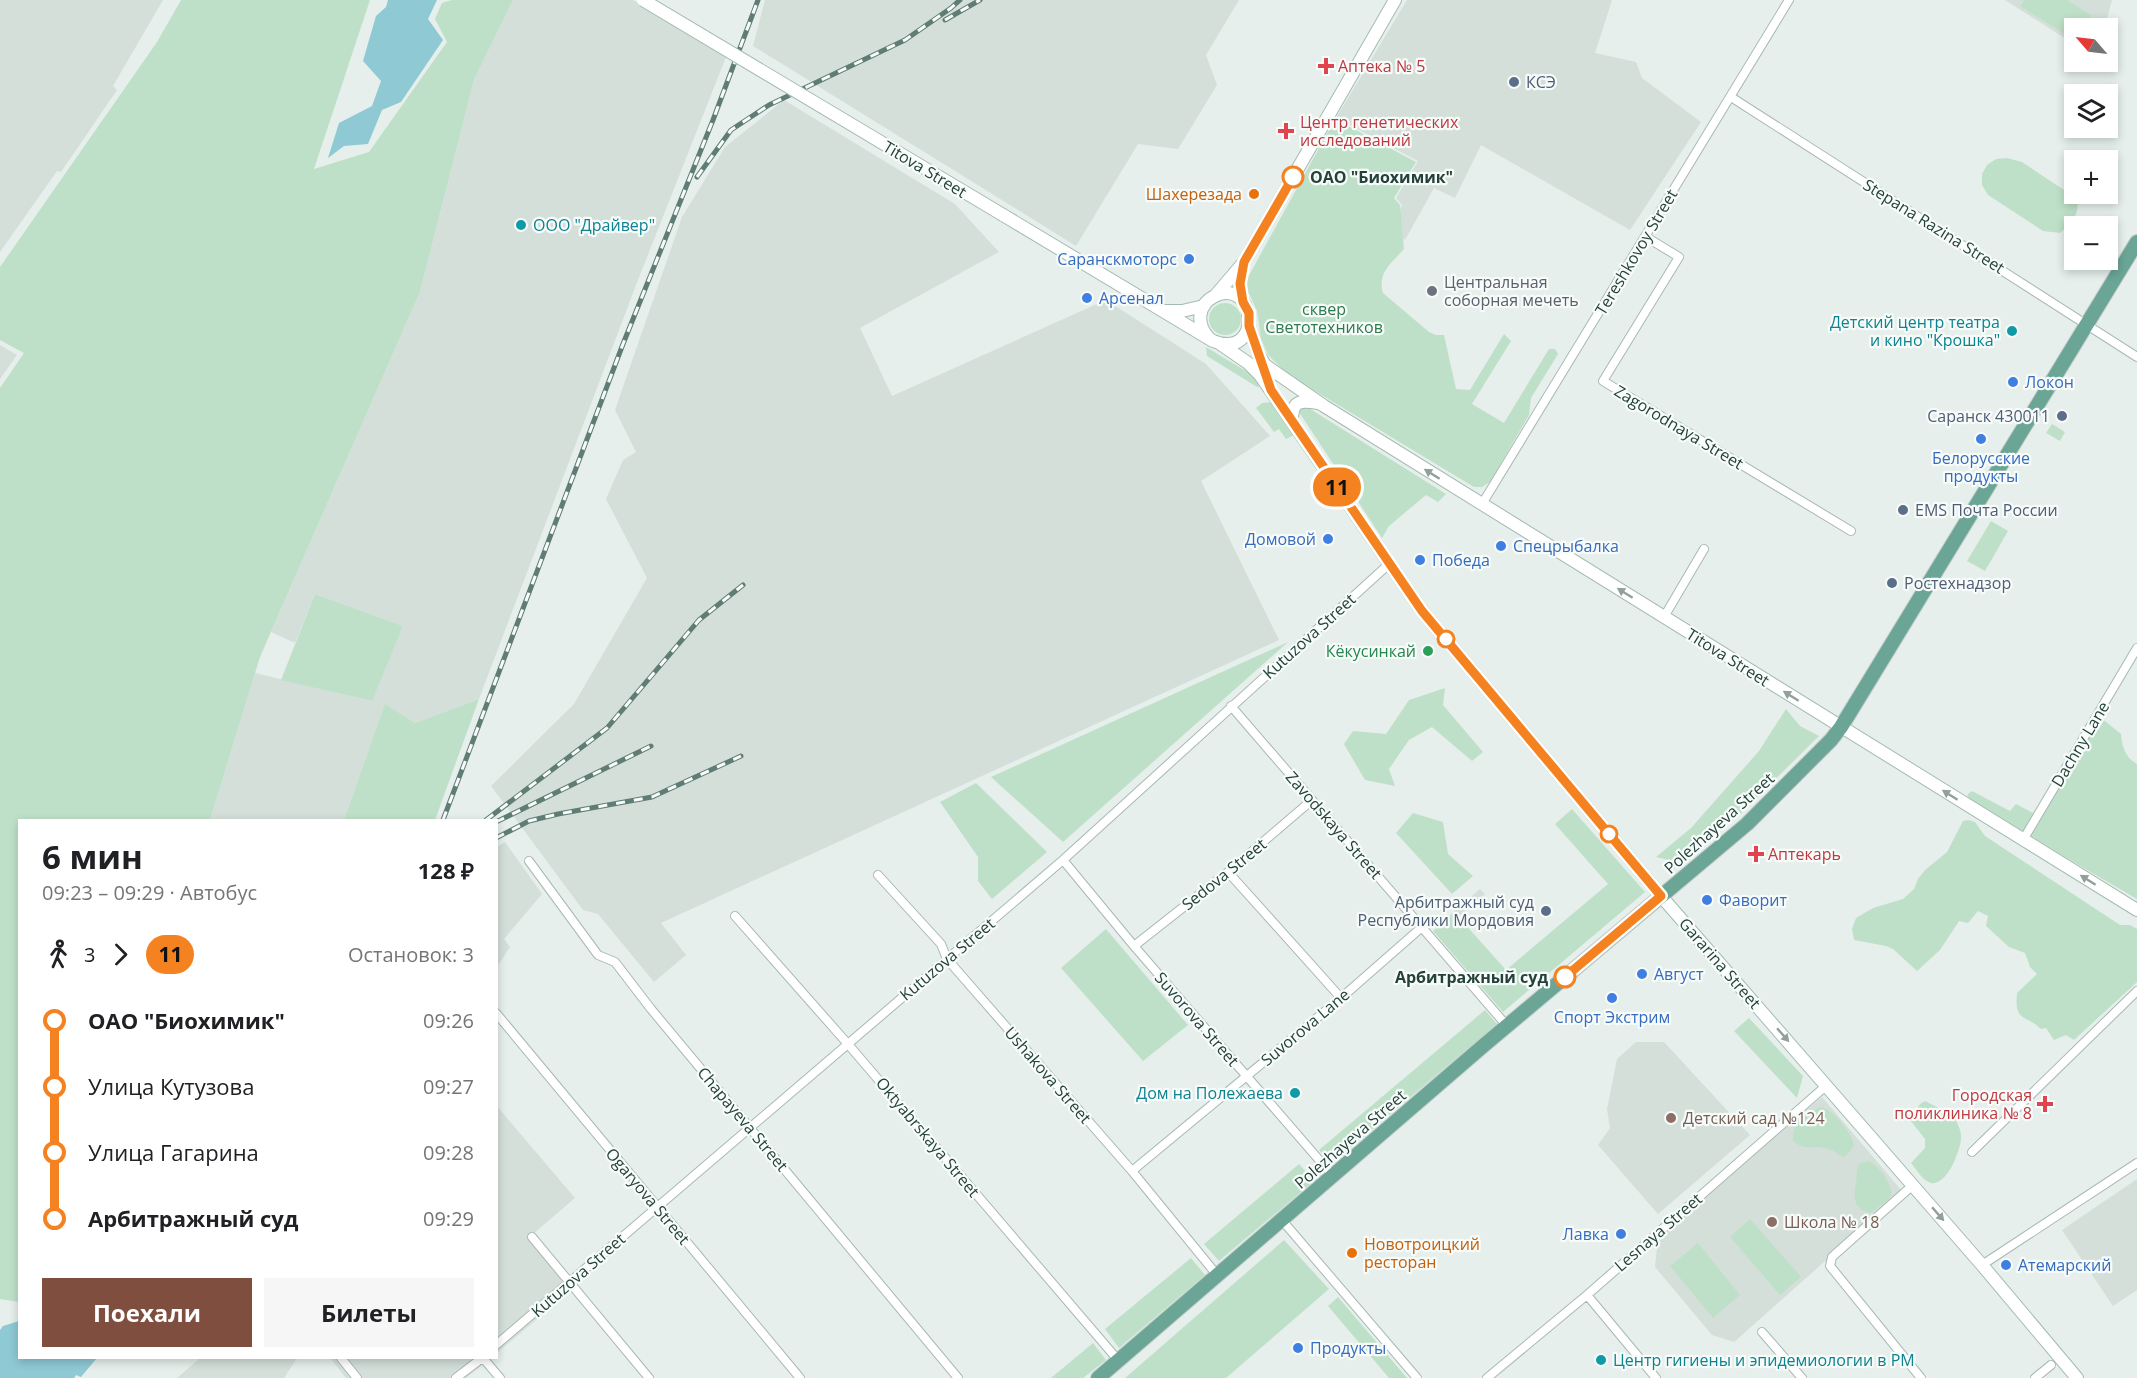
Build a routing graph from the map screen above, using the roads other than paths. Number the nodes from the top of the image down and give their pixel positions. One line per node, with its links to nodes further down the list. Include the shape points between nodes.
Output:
1 (643, 0): 11 (main road, Titova Street, bridge)
2 (1395, 0): 7 (main road)
3 (1790, 0): 4 (street, Tereshkovoy Street)
4 (1731, 97): 5 (street, Tereshkovoy Street); 12 (street, Stepana Razina Street)
5 (1646, 237): 20 (street, Tereshkovoy Street); 21 (street, Zagorodnaya Street, via 1679,257 1603,381)
6 (2137, 242): 12 (main road, Polezhayeva Street)
7 (1244, 262): 8 (main road); 9 (main road, via 1240,284)
8 (1215, 296): 9 (main road, via 1230,295); 10 (main road)
9 (1243, 302): 13 (main road, via 1249,313)
10 (1204, 306): 11 (main road); 14 (main road, via 1201,326)
11 (1162, 310): 14 (main road, Titova Street)
12 (2086, 325): 16 (street, Stepana Razina Street); 27 (main road, Polezhayeva Street)
13 (1249, 326): 14 (main road, via 1235,342); 15 (main road, Titova Street)
14 (1213, 340): 17 (main road, Gararina Street, via 1248,363)
15 (1259, 355): 17 (main road); 18 (main road, Titova Street, via 1275,373)
16 (2137, 357)
17 (1271, 390): 19 (main road, Gararina Street)
18 (1319, 403): 19 (main road, via 1295,405); 20 (main road, Titova Street, one-way to 18)
19 (1292, 421): 23 (main road, Gararina Street)
20 (1482, 504): 24 (main road, Titova Street, one-way to 20)
21 (1851, 531)
22 (1704, 549): 24 (street)
23 (1389, 564): 26 (street, Kutuzova Street); 34 (main road, Gararina Street, via 1422,611)
24 (1664, 617): 27 (main road, Titova Street, one-way to 24)
25 (2137, 648): 29 (street, Dachny Lane)
26 (1231, 706): 28 (street, Zavodskaya Street); 30 (street, Kutuzova Street)
27 (1840, 727): 29 (main road, Titova Street, one-way to 27); 34 (main road, Polezhayeva Street, via 1754,818)
28 (1312, 800): 32 (street, Sedova Street); 37 (street, Zavodskaya Street)
29 (2023, 840): 35 (main road, Titova Street, one-way to 29)
30 (1063, 860): 38 (street, Suvorova Street); 39 (street, Kutuzova Street)
31 (529, 861): 47 (street, Chapayeva Street, via 598,955 615,962)
32 (1228, 872): 38 (street, Sedova Street); 41 (street)
33 (878, 875): 39 (street, Ushakova Street, via 940,944)
34 (1661, 896): 43 (main road, Polezhayeva Street); 46 (main road, Gararina Street, one-way to 46)
35 (2137, 910)
36 (735, 916): 44 (street, Oktyabrskaya Street)
37 (1422, 927): 41 (street, Suvorova Lane); 43 (street, Zavodskaya Street)
38 (1134, 946): 45 (street, Suvorova Street)
39 (947, 959): 44 (street, Kutuzova Street); 50 (street, Ushakova Street)
40 (2137, 991): 48 (street)
41 (1341, 998): 45 (street, Suvorova Lane)
42 (498, 1015): 53 (street, Ogaryova Street)
43 (1507, 1026): 51 (main road, Polezhayeva Street)
44 (848, 1043): 47 (street, Kutuzova Street); 65 (street, Oktyabrskaya Street)
45 (1246, 1076): 50 (street, Suvorova Lane); 51 (street, Suvorova Street)
46 (1827, 1085): 52 (main road, Gararina Street); 59 (street, Lesnaya Street)
47 (750, 1127): 53 (street, Kutuzova Street); 72 (street, Chapayeva Street)
48 (1972, 1152)
49 (2137, 1163): 56 (street)
50 (1132, 1171): 57 (street, Ushakova Street)
51 (1333, 1176): 54 (main road, Polezhayeva Street)
52 (1913, 1185): 56 (main road, Gararina Street, one-way to 56); 78 (street, via 1832,1257 1830,1266)
53 (657, 1207): 58 (street, Kutuzova Street); 71 (street, Ogaryova Street)
54 (1281, 1219): 57 (main road, Polezhayeva Street); 74 (street)
55 (532, 1237): 58 (street)
56 (1982, 1264): 80 (main road, Gararina Street)
57 (1217, 1275): 65 (main road, Polezhayeva Street)
58 (569, 1283): 61 (street, Kutuzova Street); 70 (street)
59 (1587, 1296): 75 (street, Lesnaya Street); 76 (street)
60 (1762, 1332): 77 (street)
61 (498, 1343)
62 (342, 1359): 67 (street)
63 (481, 1359): 68 (street)
64 (483, 1359): 69 (street)
65 (1118, 1360): 73 (main road, Polezhayeva Street)
66 (2051, 1365): 79 (street)
67 (357, 1378)
68 (456, 1378)
69 (500, 1378)
70 (649, 1378)
71 (800, 1378)
72 (958, 1378)
73 (1098, 1378)
74 (1417, 1378)
75 (1487, 1378)
76 (1656, 1378)
77 (1802, 1378)
78 (1921, 1378)
79 (2035, 1378)
80 (2077, 1378)

